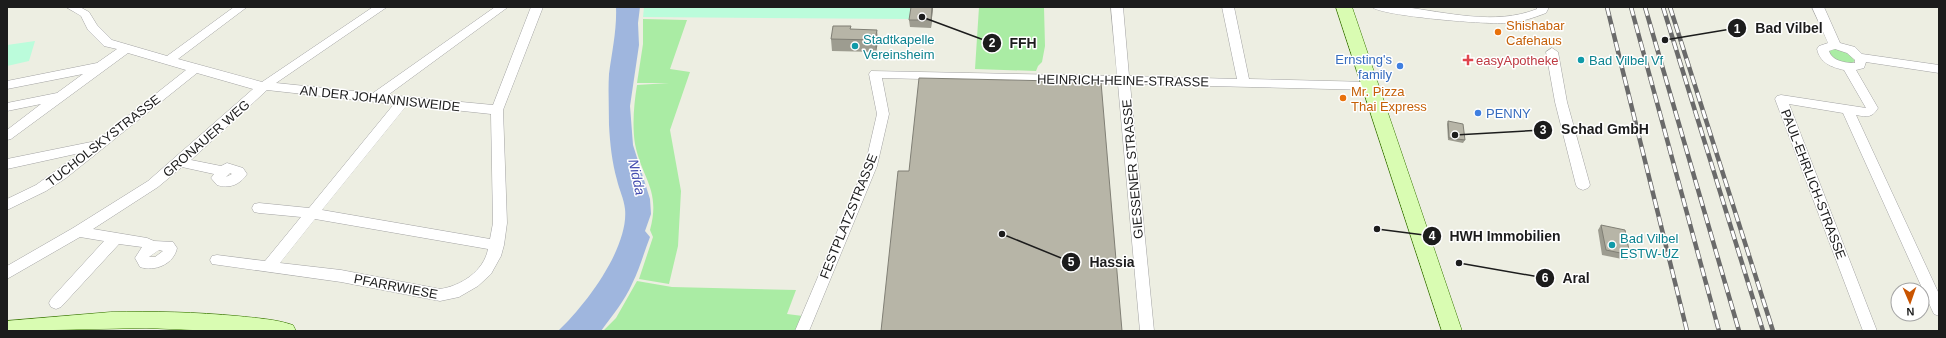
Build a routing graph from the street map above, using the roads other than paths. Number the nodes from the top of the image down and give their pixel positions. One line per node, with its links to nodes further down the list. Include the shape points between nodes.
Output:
1 (72, 7): 14 (street, AN DER JOHANNISWEIDE, via 85,14 92,27 104,40)
2 (241, 7): 17 (street)
3 (381, 7): 26 (street, GRONAUER WEG)
4 (502, 7): 29 (street)
5 (537, 7): 33 (street)
6 (1117, 7): 23 (street, GIESSENER STRASSE)
7 (1228, 7): 24 (street)
8 (1344, 7): 27 (main road)
9 (1378, 7): 12 (street)
10 (1543, 7): 12 (street, via 1542,11 1528,18 1493,22)
11 (1818, 7): 13 (street)
12 (1431, 10)
13 (1836, 46): 16 (street, via 1851,50); 19 (street, via 1824,48 1823,53 1832,62)
14 (126, 48): 17 (street, AN DER JOHANNISWEIDE); 18 (street)
15 (1552, 52): 39 (street, via 1561,102)
16 (1859, 57): 19 (street, via 1860,65); 21 (street)
17 (168, 60): 20 (street, AN DER JOHANNISWEIDE)
18 (102, 66): 25 (street); 28 (street)
19 (1848, 67): 32 (street, PAUL-EHRLICH-STRASSE, via 1872,108 1868,113)
20 (196, 68): 26 (street, AN DER JOHANNISWEIDE); 35 (street, TUCHOLSKYSTRASSE)
21 (1939, 69)
22 (876, 74): 23 (street, HEINRICH-HEINE-STRASSE); 58 (street, FESTPLATZSTRASSE, via 883,114 871,166)
23 (1124, 80): 24 (street, HEINRICH-HEINE-STRASSE); 59 (street, GIESSENER STRASSE)
24 (1244, 83): 27 (street, HEINRICH-HEINE-STRASSE)
25 (7, 85)
26 (264, 86): 29 (street, AN DER JOHANNISWEIDE); 36 (street, GRONAUER WEG)
27 (1370, 86): 60 (main road)
28 (62, 96): 31 (street); 34 (street)
29 (376, 97): 30 (street, AN DER JOHANNISWEIDE)
30 (404, 100): 33 (street, AN DER JOHANNISWEIDE); 42 (street)
31 (7, 107)
32 (1847, 109): 53 (street); 61 (street, PAUL-EHRLICH-STRASSE, via 1781,99)
33 (497, 110): 45 (street, PFARRWIESE, via 500,223)
34 (10, 132)
35 (100, 144): 37 (street); 40 (street, TUCHOLSKYSTRASSE, via 52,182)
36 (180, 162): 38 (street); 43 (street, GRONAUER WEG, via 153,184)
37 (7, 164)
38 (224, 171)
39 (1583, 185)
40 (7, 205)
41 (259, 208): 42 (street)
42 (312, 213): 45 (street); 49 (street)
43 (78, 232): 44 (street); 48 (street, GRONAUER WEG)
44 (116, 238): 46 (street, via 147,243); 52 (street)
45 (497, 245): 49 (street, PFARRWIESE, via 494,256 483,273 463,289 440,296 356,278)
46 (153, 247)
47 (217, 260): 49 (street, PFARRWIESE)
48 (26, 262): 50 (street, GRONAUER WEG); 51 (street, GRONAUER WEG)
49 (270, 265)
50 (7, 273)
51 (7, 276)
52 (56, 303)
53 (1939, 310)
54 (7, 322): 55 (street)
55 (31, 326): 56 (main road); 57 (main road, via 66,322 146,320 212,322)
56 (7, 329)
57 (286, 331)
58 (802, 331)
59 (1147, 331)
60 (1452, 331)
61 (1870, 331)

